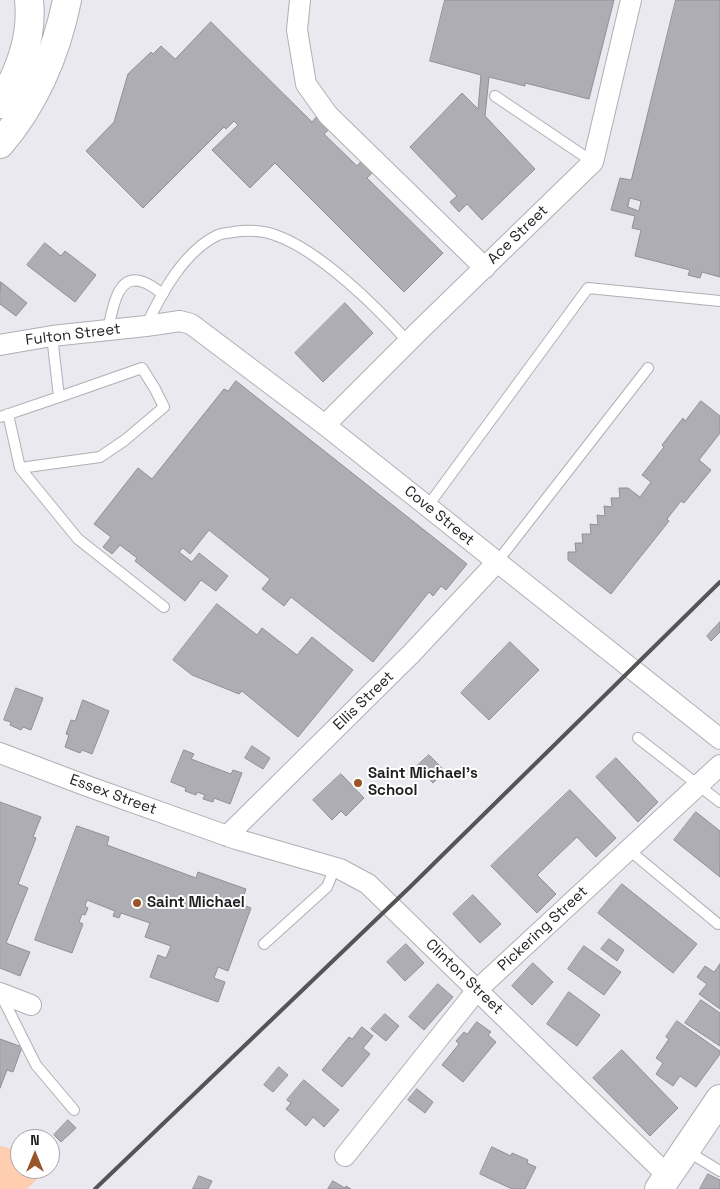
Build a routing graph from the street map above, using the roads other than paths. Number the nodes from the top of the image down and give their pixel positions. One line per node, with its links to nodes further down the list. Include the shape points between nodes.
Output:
1 (29, 0): 6 (main road, via 26,47 19,69)
2 (67, 0): 7 (main road, via 53,55 42,80)
3 (300, 0): 9 (street, via 297,30 306,84 328,115)
4 (631, 0): 8 (street)
5 (495, 96): 8 (lane)
6 (0, 104)
7 (0, 144)
8 (593, 162): 9 (street, Ace Street)
9 (485, 268): 15 (street, Ace Street)
10 (163, 294): 12 (lane); 13 (lane, via 144,282 128,281 116,298); 15 (lane, via 180,266 205,244 220,235 255,231 295,244 332,268)
11 (720, 301): 22 (lane, via 588,288)
12 (146, 326): 13 (street, Fulton Street); 20 (street, Cove Street, via 180,321 191,324)
13 (108, 330): 14 (street, Fulton Street)
14 (52, 336): 16 (street, Fulton Street); 18 (lane)
15 (408, 342): 20 (street, Ace Street)
16 (0, 345)
17 (648, 368): 23 (lane)
18 (59, 397): 19 (lane); 21 (lane, via 142,368 164,408 100,457)
19 (4, 416): 21 (lane)
20 (325, 425): 22 (street, Cove Street)
21 (20, 468): 24 (lane, via 78,539)
22 (427, 507): 23 (street, Cove Street)
23 (496, 562): 26 (street, Cove Street); 31 (street, Ellis Street, via 411,654)
24 (164, 607)
25 (638, 738): 29 (lane)
26 (720, 739)
27 (0, 753): 31 (street, Essex Street)
28 (720, 766): 29 (street, Pickering Street)
29 (698, 785): 30 (lane); 32 (street, Pickering Street)
30 (720, 802)
31 (227, 836): 33 (street, Clinton Street)
32 (629, 850): 34 (lane); 36 (street, Pickering Street)
33 (335, 867): 35 (lane, via 327,887); 36 (street, Clinton Street, via 368,884)
34 (718, 924)
35 (264, 944)
36 (477, 990): 42 (street, Pickering Street); 44 (street, Clinton Street)
37 (0, 994): 38 (street); 40 (lane, via 36,1065)
38 (31, 1005)
39 (720, 1099): 41 (main road)
40 (74, 1110)
41 (684, 1150): 43 (lane); 44 (main road)
42 (345, 1156)
43 (720, 1171)
44 (663, 1182)

